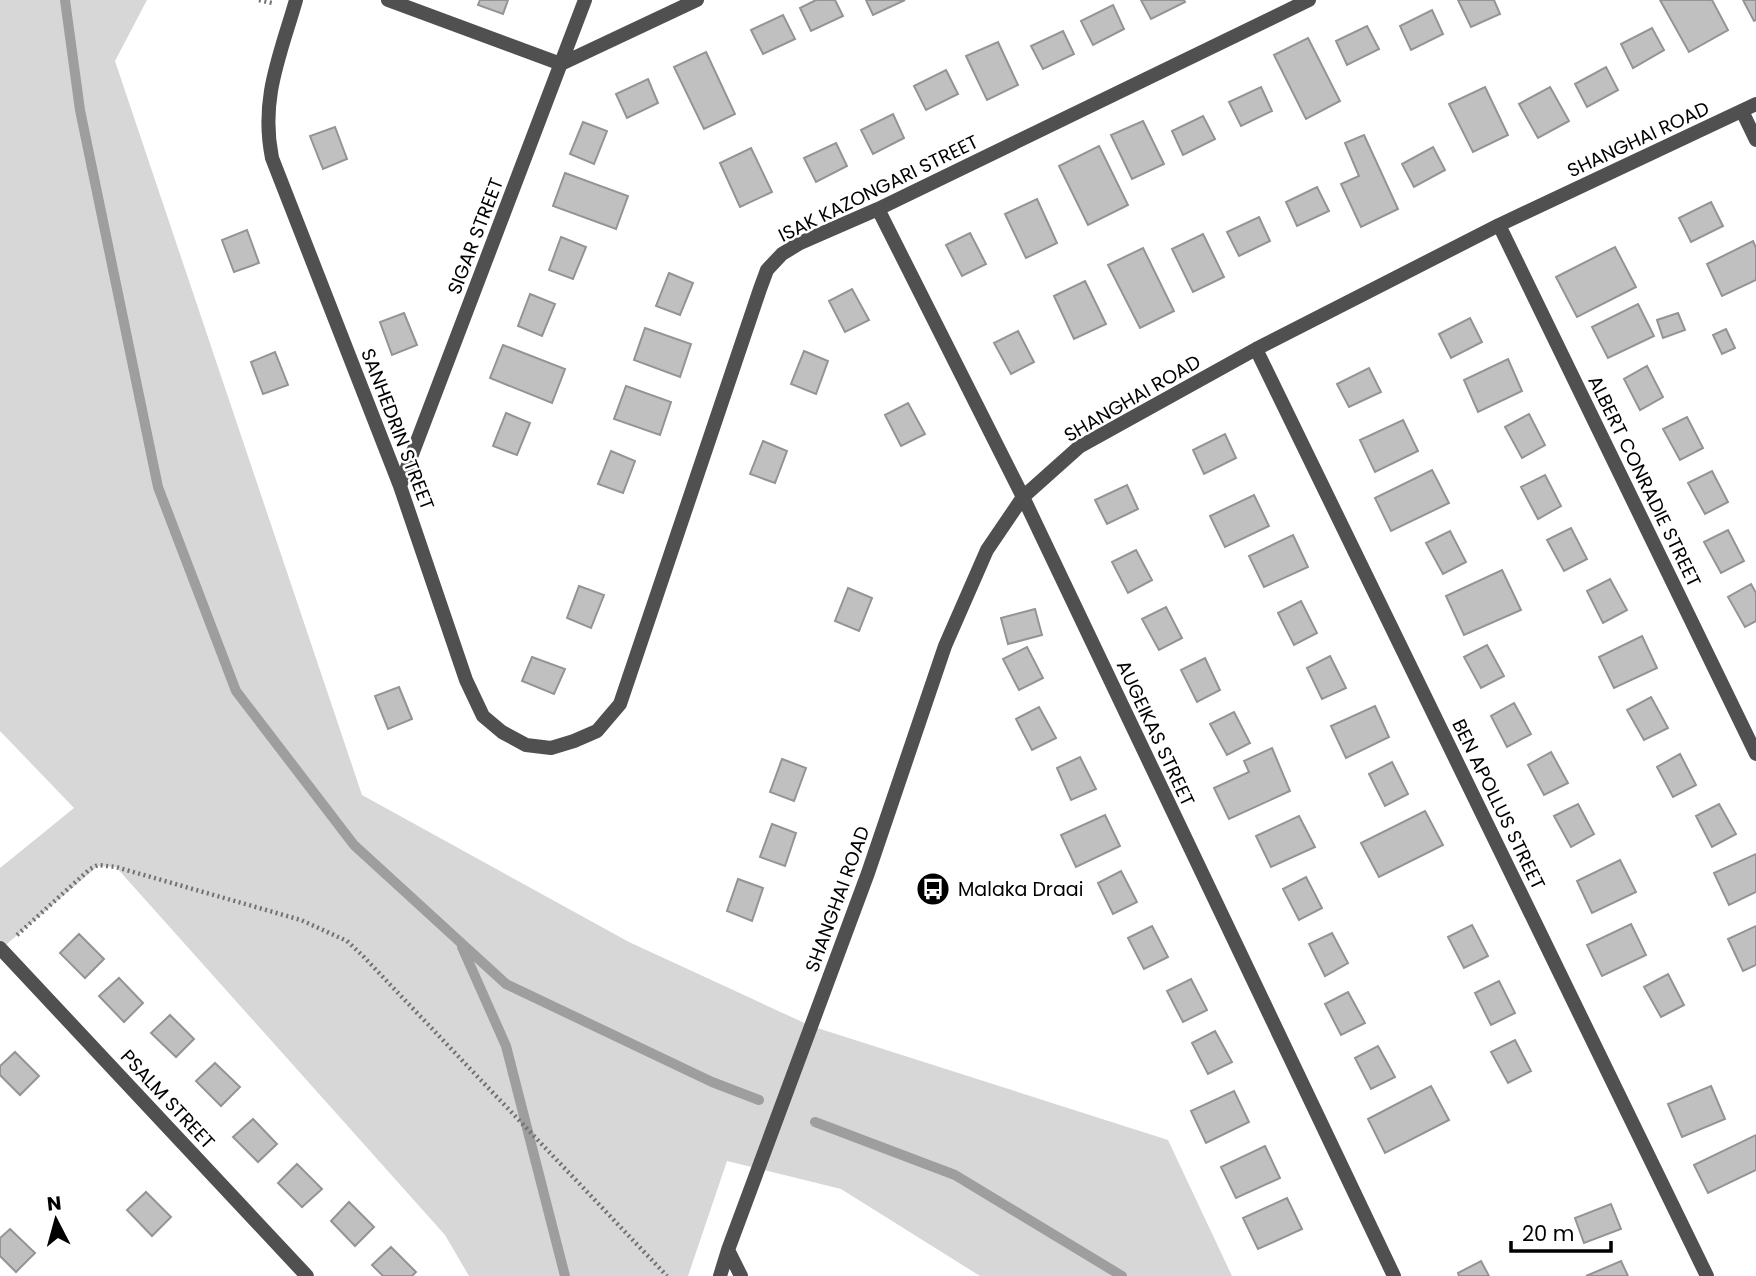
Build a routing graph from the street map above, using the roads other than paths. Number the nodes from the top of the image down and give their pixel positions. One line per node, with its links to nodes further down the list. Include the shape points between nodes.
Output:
1 (296, 0): 13 (street, SANHEDRIN STREET, via 271,84 268,136 272,158)
2 (388, 0): 6 (street)
3 (585, 0): 6 (street, SIGAR STREET)
4 (697, 0): 6 (street)
5 (1309, 0): 10 (street, ISAK KAZONGARI STREET)
6 (561, 64): 13 (street, SIGAR STREET)
7 (1756, 104): 8 (street, SHANGHAI ROAD)
8 (1742, 111): 9 (street); 11 (street, SHANGHAI ROAD)
9 (1756, 140)
10 (878, 209): 14 (street, AUGEIKAS STREET); 15 (street, ISAK KAZONGARI STREET, via 800,243 767,270)
11 (1499, 225): 12 (street, SHANGHAI ROAD); 16 (street, ALBERT CONRADIE STREET)
12 (1256, 349): 14 (street, SHANGHAI ROAD, via 1079,447); 23 (street, BEN APOLLUS STREET)
13 (400, 486): 15 (street, SANHEDRIN STREET, via 466,680 483,716 526,745 551,748 597,731)
14 (1023, 497): 18 (street, SHANGHAI ROAD, via 987,550 945,646 868,873); 22 (street, AUGEIKAS STREET)
15 (620, 704)
16 (1756, 754)
17 (1, 949): 19 (street, PSALM STREET)
18 (728, 1250): 20 (street, SHANGHAI ROAD); 21 (street)
19 (307, 1276)
20 (720, 1276)
21 (741, 1276)
22 (1394, 1276)
23 (1707, 1276)

